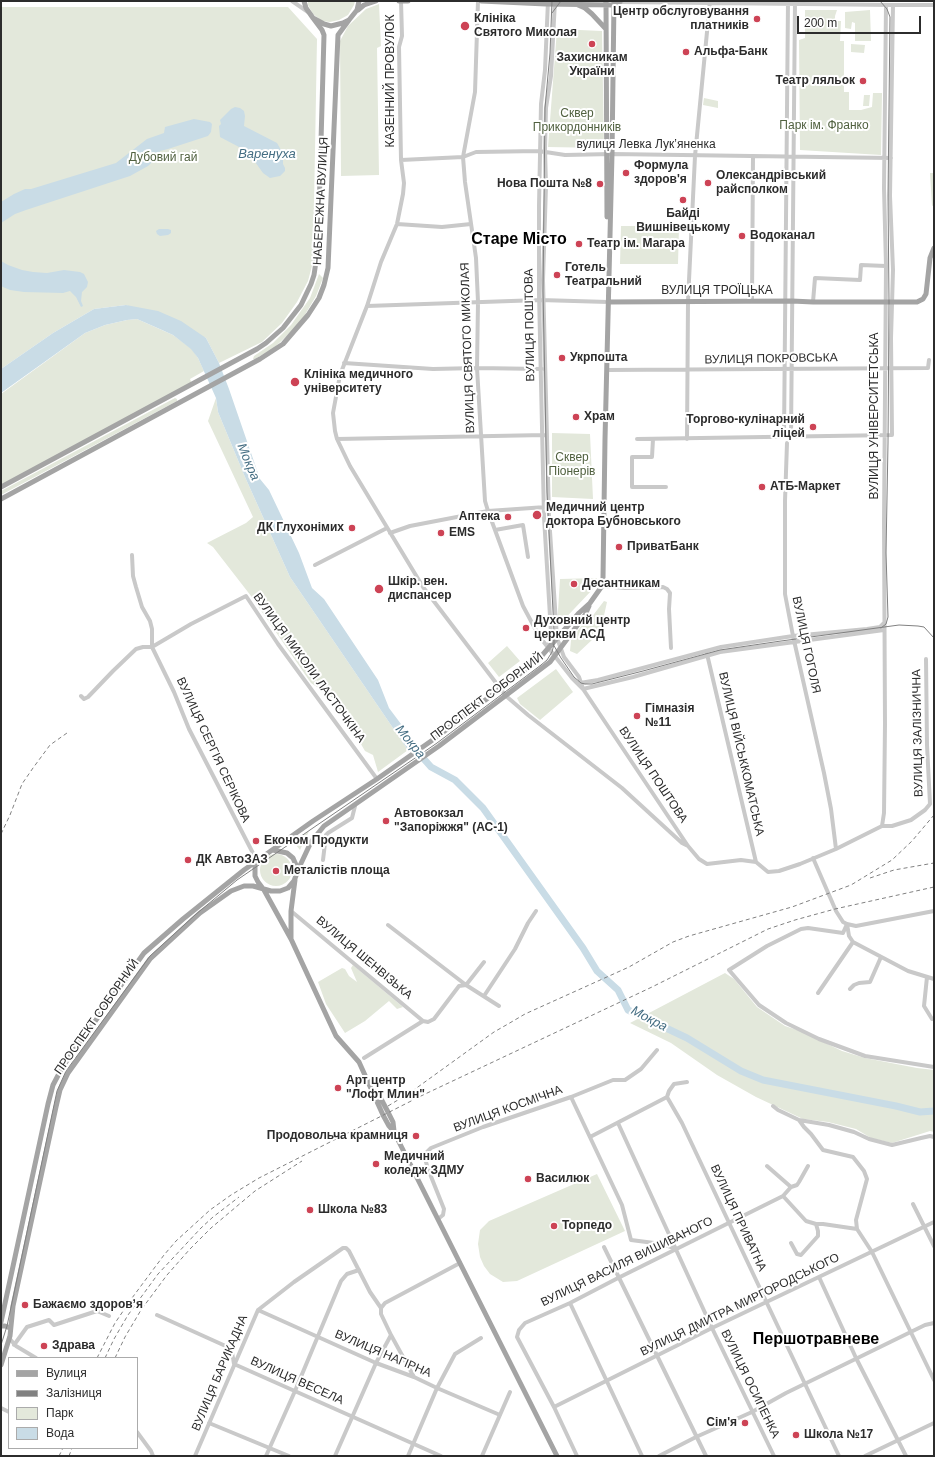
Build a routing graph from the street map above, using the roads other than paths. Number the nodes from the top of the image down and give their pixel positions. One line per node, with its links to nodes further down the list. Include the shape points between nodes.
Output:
1 (292, 1): 20 (street)
2 (304, 1): 20 (main road)
3 (360, 1): 21 (main road)
4 (376, 1): 21 (main road, via 364,5)
5 (400, 1): 6 (main road); 35 (street, КАЗЕННИЙ ПРОВУЛОК)
6 (408, 1)
7 (478, 1): 32 (street, ВУЛИЦЯ СВЯТОГО МИКОЛАЯ, via 474,92)
8 (481, 1): 14 (main road)
9 (555, 2): 14 (main road); 16 (main road); 26 (street, ВУЛИЦЯ ПОШТОВА)
10 (616, 2): 11 (street); 15 (main road); 27 (main road)
11 (710, 2): 12 (street); 28 (street)
12 (788, 2): 13 (street); 30 (street)
13 (795, 2): 17 (street); 31 (street)
14 (548, 3): 25 (street, ВУЛИЦЯ ПОШТОВА)
15 (606, 3): 16 (main road); 24 (main road)
16 (576, 4): 24 (main road, via 589,11)
17 (886, 5): 18 (street); 33 (street, ВУЛИЦЯ УНІВЕРСИТЕТСЬКА)
18 (892, 5): 19 (street); 34 (street, ВУЛИЦЯ УНІВЕРСИТЕТСЬКА)
19 (934, 5)
20 (309, 13): 22 (main road)
21 (354, 16): 23 (main road)
22 (313, 18): 23 (main road, via 331,26); 51 (main road, via 324,35 318,259 311,284 301,305 275,336)
23 (349, 20): 54 (main road, НАБЕРЕЖНА ВУЛИЦЯ, via 338,35 329,255 324,285 319,298 293,333)
24 (605, 28): 27 (main road)
25 (539, 151): 26 (street, вулиця Левка Лукʼяненка); 32 (street, вулиця Левка Лукʼяненка, via 476,152); 40 (street, ВУЛИЦЯ ПОШТОВА)
26 (545, 152): 27 (street, вулиця Левка Лукʼяненка, via 566,155); 40 (street, ВУЛИЦЯ ПОШТОВА)
27 (609, 154): 28 (street, вулиця Левка Лукʼяненка); 46 (main road)
28 (695, 156): 29 (street, вулиця Левка Лукʼяненка); 41 (street)
29 (753, 156): 30 (street, вулиця Левка Лукʼяненка); 42 (street)
30 (787, 156): 31 (street, вулиця Левка Лукʼяненка); 43 (street)
31 (794, 156): 33 (street, вулиця Левка Лукʼяненка); 44 (street)
32 (463, 157): 35 (street, вулиця Левка Лукʼяненка); 37 (street, ВУЛИЦЯ СВЯТОГО МИКОЛАЯ)
33 (885, 158): 34 (street, вулиця Левка Лукʼяненка); 39 (street, ВУЛИЦЯ УНІВЕРСИТЕТСЬКА)
34 (891, 158): 49 (street, ВУЛИЦЯ УНІВЕРСИТЕТСЬКА)
35 (401, 160): 36 (street, КАЗЕННИЙ ПРОВУЛОК, via 404,183)
36 (397, 224): 37 (street, via 442,227); 50 (street, КАЗЕННИЙ ПРОВУЛОК)
37 (471, 224): 45 (street, ВУЛИЦЯ СВЯТОГО МИКОЛАЯ)
38 (934, 248): 49 (main road, ВУЛИЦЯ ТРОЇЦЬКА, via 923,299 917,302)
39 (886, 266): 47 (street, via 861,266 860,280 815,278); 48 (street, ВУЛИЦЯ УНІВЕРСИТЕТСЬКА)
40 (542, 300): 45 (street, ВУЛИЦЯ ТРОЇЦЬКА); 46 (street, ВУЛИЦЯ ТРОЇЦЬКА); 57 (street, ВУЛИЦЯ ПОШТОВА); 61 (street, ВУЛИЦЯ ПОШТОВА)
41 (688, 301): 42 (main road, ВУЛИЦЯ ТРОЇЦЬКА); 46 (main road, ВУЛИЦЯ ТРОЇЦЬКА); 63 (street)
42 (752, 301): 43 (main road, ВУЛИЦЯ ТРОЇЦЬКА)
43 (785, 301): 44 (main road, ВУЛИЦЯ ТРОЇЦЬКА); 58 (street)
44 (792, 301): 47 (main road, ВУЛИЦЯ ТРОЇЦЬКА); 59 (street)
45 (478, 302): 50 (street, ВУЛИЦЯ ТРОЇЦЬКА); 56 (street, ВУЛИЦЯ СВЯТОГО МИКОЛАЯ)
46 (608, 302): 62 (main road)
47 (813, 302): 48 (main road, ВУЛИЦЯ ТРОЇЦЬКА)
48 (885, 302): 49 (main road, ВУЛИЦЯ ТРОЇЦЬКА); 60 (street, ВУЛИЦЯ УНІВЕРСИТЕТСЬКА)
49 (891, 302): 55 (street, ВУЛИЦЯ УНІВЕРСИТЕТСЬКА)
50 (367, 306): 53 (street, КАЗЕННИЙ ПРОВУЛОК)
51 (247, 355): 54 (main road); 74 (main road)
52 (929, 360): 55 (street, ВУЛИЦЯ ПОКРОВСЬКА, via 928,368)
53 (344, 363): 56 (street, via 433,369); 69 (street, КАЗЕННИЙ ПРОВУЛОК, via 333,413)
54 (252, 364): 76 (main road, НАБЕРЕЖНА ВУЛИЦЯ)
55 (892, 367): 60 (street, ВУЛИЦЯ ПОКРОВСЬКА); 66 (street, ВУЛИЦЯ УНІВЕРСИТЕТСЬКА, via 892,435)
56 (477, 368): 61 (street); 64 (street, ВУЛИЦЯ СВЯТОГО МИКОЛАЯ)
57 (546, 368): 61 (street); 65 (street, ВУЛИЦЯ ПОШТОВА)
58 (784, 368): 59 (street, ВУЛИЦЯ ПОКРОВСЬКА); 63 (street, ВУЛИЦЯ ПОКРОВСЬКА); 68 (street)
59 (792, 368): 60 (street, ВУЛИЦЯ ПОКРОВСЬКА); 67 (street)
60 (886, 368): 66 (street, ВУЛИЦЯ УНІВЕРСИТЕТСЬКА)
61 (541, 369): 65 (street, ВУЛИЦЯ ПОШТОВА)
62 (607, 370): 63 (street, ВУЛИЦЯ ПОКРОВСЬКА); 85 (main road)
63 (688, 370): 72 (street)
64 (481, 435): 65 (street); 69 (street); 78 (street, ВУЛИЦЯ СВЯТОГО МИКОЛАЯ, via 485,501)
65 (545, 435): 77 (street, ВУЛИЦЯ ПОШТОВА)
66 (886, 435): 67 (street); 87 (street, ВУЛИЦЯ УНІВЕРСИТЕТСЬКА)
67 (791, 436): 68 (street)
68 (784, 437): 72 (street)
69 (337, 439): 79 (street, КАЗЕННИЙ ПРОВУЛОК)
70 (637, 439): 71 (street)
71 (653, 439): 72 (street); 75 (street, via 652,457 632,457 632,487)
72 (687, 439)
73 (787, 443): 89 (street, ВУЛИЦЯ ГОГОЛЯ, via 785,594)
74 (1, 487)
75 (666, 487)
76 (1, 499)
77 (546, 507): 78 (street); 90 (street, ВУЛИЦЯ ПОШТОВА); 93 (street, ВУЛИЦЯ ПОШТОВА, via 551,633)
78 (488, 511): 80 (street, ВУЛИЦЯ СВЯТОГО МИКОЛАЯ); 81 (street, via 410,526)
79 (387, 528): 81 (street, КАЗЕННИЙ ПРОВУЛОК); 84 (street)
80 (496, 530): 83 (street, via 523,525); 93 (street, ВУЛИЦЯ СВЯТОГО МИКОЛАЯ, via 523,606)
81 (390, 533): 101 (street, КАЗЕННИЙ ПРОВУЛОК, via 422,588)
82 (132, 555): 92 (street, via 133,576 152,629)
83 (528, 557)
84 (315, 565)
85 (602, 586): 86 (main road, ПРОСПЕКТ СОБОРНИЙ); 95 (street, via 667,589 670,593)
86 (590, 603): 90 (main road, ПРОСПЕКТ СОБОРНИЙ); 94 (main road, ПРОСПЕКТ СОБОРНИЙ, via 585,615)
87 (884, 623): 88 (street, ВУЛИЦЯ УНІВЕРСИТЕТСЬКА); 89 (street, via 880,627 867,629)
88 (884, 630): 91 (street); 107 (street, ВУЛИЦЯ УНІВЕРСИТЕТСЬКА)
89 (793, 636): 91 (street, ВУЛИЦЯ ГОГОЛЯ); 96 (street)
90 (557, 638): 93 (main road, ПРОСПЕКТ СОБОРНИЙ); 94 (street, ВУЛИЦЯ ПОШТОВА)
91 (794, 642): 98 (street, via 720,652); 109 (street, ВУЛИЦЯ ГОГОЛЯ, via 824,773)
92 (152, 647): 103 (street, ВУЛИЦЯ МИКОЛИ ЛАСТОЧКІНА, via 136,649 88,697 84,699); 105 (street, ВУЛИЦЯ МИКОЛИ ЛАСТОЧКІНА, via 246,596); 113 (street, ВУЛИЦЯ СЕРГІЯ СЕРІКОВА, via 189,729)
93 (548, 648): 97 (street, ВУЛИЦЯ СВЯТОГО МИКОЛАЯ); 101 (main road, ПРОСПЕКТ СОБОРНИЙ, via 538,660)
94 (560, 648): 97 (main road, ПРОСПЕКТ СОБОРНИЙ); 100 (street, ВУЛИЦЯ ПОШТОВА, via 579,678)
95 (671, 648)
96 (706, 650): 98 (street, ВУЛИЦЯ ВІЙСЬККОМАТСЬКА); 100 (street)
97 (555, 656): 100 (street); 104 (main road, ПРОСПЕКТ СОБОРНИЙ)
98 (708, 656): 102 (street); 114 (street, ВУЛИЦЯ ВІЙСЬККОМАТСЬКА)
99 (926, 659): 107 (street, ВУЛИЦЯ ЗАЛІЗНИЧНА, via 930,804 911,820 892,826)
100 (579, 683): 102 (street)
101 (500, 688): 104 (street, КАЗЕННИЙ ПРОВУЛОК); 105 (main road, ПРОСПЕКТ СОБОРНИЙ)
102 (583, 689): 108 (street, ВУЛИЦЯ ПОШТОВА)
103 (81, 696)
104 (506, 696): 106 (main road, ПРОСПЕКТ СОБОРНИЙ); 108 (street, КАЗЕННИЙ ПРОВУЛОК, via 622,788)
105 (377, 779): 110 (main road, ПРОСПЕКТ СОБОРНИЙ)
106 (355, 806): 112 (street, via 352,818 326,835); 115 (main road, ПРОСПЕКТ СОБОРНИЙ, via 324,826 311,842)
107 (882, 826): 109 (street, ВУЛИЦЯ ЗАЛІЗНИЧНА)
108 (688, 846): 114 (street, ВУЛИЦЯ ПОШТОВА, via 707,864 741,860)
109 (836, 849): 111 (street, ВУЛИЦЯ ЗАЛІЗНИЧНА)
110 (273, 850): 113 (main road); 115 (main road, via 288,853 293,858)
111 (814, 858): 114 (street, ВУЛИЦЯ ЗАЛІЗНИЧНА, via 773,872 768,872); 120 (street, via 836,911)
112 (323, 860)
113 (257, 861): 116 (main road, via 256,876); 139 (main road, ПРОСПЕКТ СОБОРНИЙ, via 144,953 63,1066)
114 (756, 862)
115 (296, 873): 116 (main road, via 288,888 280,891); 117 (main road)
116 (264, 890): 122 (main road); 140 (main road, ПРОСПЕКТ СОБОРНИЙ, via 244,886 231,891 200,913 150,959 68,1073)
117 (291, 910): 122 (main road); 134 (street, ВУЛИЦЯ ШЕНВІЗЬКА)
118 (536, 911): 131 (street)
119 (934, 911): 120 (street, via 856,926)
120 (847, 924): 123 (street); 137 (street, via 843,933 801,929 767,946 729,970 759,1005 786,1023 866,1056)
121 (388, 926): 128 (street)
122 (291, 939): 141 (main road, via 336,1036 359,1062)
123 (853, 942): 124 (street); 130 (street)
124 (880, 958): 126 (street); 129 (street, via 870,982 854,985)
125 (484, 962): 128 (street)
126 (927, 978): 127 (street); 133 (street, via 924,1006)
127 (934, 979)
128 (466, 985): 131 (street); 134 (street, via 459,986 434,1019)
129 (850, 989)
130 (818, 993)
131 (484, 996): 132 (street)
132 (499, 1006)
133 (932, 1019)
134 (423, 1021): 136 (street)
135 (657, 1050): 142 (street, ВУЛИЦЯ КОСМІЧНА, via 641,1069 625,1080 613,1080)
136 (364, 1058)
137 (934, 1067)
138 (687, 1082): 143 (street, via 674,1084)
139 (53, 1085): 140 (main road); 176 (main road, ПРОСПЕКТ СОБОРНИЙ)
140 (61, 1088): 179 (main road, ПРОСПЕКТ СОБОРНИЙ)
141 (372, 1089): 147 (main road, via 383,1115); 147 (main road, via 388,1112)
142 (571, 1097): 148 (street); 155 (street, ВУЛИЦЯ КОСМІЧНА, via 482,1127 431,1148 424,1155 444,1209)
143 (667, 1097): 146 (street); 157 (street, ВУЛИЦЯ ПРИВАТНА)
144 (773, 1106): 145 (street)
145 (800, 1120): 149 (street, via 829,1125 892,1145); 160 (street, via 823,1150 853,1157 864,1171 867,1179 856,1220)
146 (618, 1124): 148 (street); 164 (street, ВУЛИЦЯ ОСИПЕНКА)
147 (394, 1132): 155 (main road)
148 (590, 1137): 164 (street, via 622,1205 631,1240 662,1244)
149 (934, 1137)
150 (767, 1166): 152 (street)
151 (808, 1166): 152 (street, via 800,1182)
152 (791, 1187): 153 (street)
153 (783, 1196): 157 (street, ВУЛИЦЯ ВАСИЛЯ ВИШИВАНОГО); 158 (street, via 806,1220)
154 (913, 1204): 159 (street)
155 (438, 1220): 166 (main road)
156 (934, 1222): 159 (street, ВУЛИЦЯ ДМИТРА МИРГОРОДСЬКОГО)
157 (729, 1223): 164 (street, ВУЛИЦЯ ВАСИЛЯ ВИШИВАНОГО); 171 (street, ВУЛИЦЯ ПРИВАТНА)
158 (816, 1224): 160 (street); 161 (street, via 818,1236 801,1255 797,1254)
159 (925, 1227): 162 (street); 165 (street, ВУЛИЦЯ ДМИТРА МИРГОРОДСЬКОГО)
160 (858, 1229): 165 (street)
161 (791, 1243)
162 (934, 1246)
163 (604, 1247): 168 (street)
164 (677, 1249): 168 (street, ВУЛИЦЯ ВАСИЛЯ ВИШИВАНОГО); 180 (street, ВУЛИЦЯ ОСИПЕНКА)
165 (872, 1252): 169 (street, ВУЛИЦЯ ДМИТРА МИРГОРОДСЬКОГО); 181 (street)
166 (460, 1263): 172 (street, via 385,1303); 219 (main road)
167 (359, 1270): 172 (street); 173 (street, ВУЛИЦЯ БАРИКАДНА, via 349,1251 343,1248); 183 (street, via 347,1274 341,1281)
168 (620, 1277): 170 (street, ВУЛИЦЯ ВАСИЛЯ ВИШИВАНОГО); 187 (street)
169 (819, 1277): 171 (street, ВУЛИЦЯ ДМИТРА МИРГОРОДСЬКОГО); 189 (street)
170 (570, 1303): 195 (street); 200 (street, ВУЛИЦЯ ВАСИЛЯ ВИШИВАНОГО, via 525,1323 517,1337)
171 (767, 1303): 180 (street, ВУЛИЦЯ ДМИТРА МИРГОРОДСЬКОГО); 196 (street, ВУЛИЦЯ ПРИВАТНА)
172 (381, 1308): 182 (street, via 381,1314)
173 (258, 1310): 183 (street, ВУЛИЦЯ НАГІРНА); 191 (street, ВУЛИЦЯ БАРИКАДНА)
174 (109, 1316): 186 (street, via 97,1311 54,1325 48,1320 27,1327)
175 (157, 1316): 191 (street, ВУЛИЦЯ ВЕСЕЛА, via 230,1348)
176 (1, 1322)
177 (934, 1323): 181 (street)
178 (1, 1326): 179 (main road)
179 (10, 1328): 184 (main road, ПРОСПЕКТ СОБОРНИЙ)
180 (712, 1328): 187 (street, ВУЛИЦЯ ДМИТРА МИРГОРОДСЬКОГО); 201 (street, ВУЛИЦЯ ОСИПЕНКА)
181 (910, 1333): 189 (street); 194 (street)
182 (391, 1335): 190 (street); 193 (street)
183 (318, 1337): 190 (street, ВУЛИЦЯ НАГІРНА); 198 (street)
184 (9, 1338): 186 (street); 192 (main road, ПРОСПЕКТ СОБОРНИЙ)
185 (481, 1338): 197 (street, via 455,1354)
186 (14, 1345): 188 (street)
187 (657, 1356): 195 (street, ВУЛИЦЯ ДМИТРА МИРГОРОДСЬКОГО); 207 (street)
188 (34, 1357)
189 (856, 1358): 196 (street); 208 (street)
190 (376, 1363): 193 (street, ВУЛИЦЯ НАГІРНА); 203 (street)
191 (234, 1364): 198 (street, ВУЛИЦЯ ВЕСЕЛА); 204 (street, ВУЛИЦЯ БАРИКАДНА)
192 (1, 1365)
193 (414, 1377): 197 (street, ВУЛИЦЯ НАГІРНА)
194 (934, 1380)
195 (607, 1381): 200 (street, ВУЛИЦЯ ДМИТРА МИРГОРОДСЬКОГО); 221 (street)
196 (805, 1384): 201 (street); 225 (street, ВУЛИЦЯ ПРИВАТНА)
197 (437, 1388): 202 (street, ВУЛИЦЯ НАГІРНА); 209 (street)
198 (295, 1391): 203 (street, ВУЛИЦЯ ВЕСЕЛА); 210 (street)
199 (510, 1392): 202 (street)
200 (554, 1407): 220 (street)
201 (752, 1412): 207 (street); 224 (street, ВУЛИЦЯ ОСИПЕНКА)
202 (500, 1415): 218 (street)
203 (352, 1417): 209 (street, ВУЛИЦЯ ВЕСЕЛА); 215 (street)
204 (209, 1423): 210 (street); 212 (street, ВУЛИЦЯ БАРИКАДНА)
205 (934, 1423): 208 (street)
206 (138, 1433): 211 (street)
207 (696, 1437): 222 (street); 223 (street)
208 (898, 1440): 226 (street); 227 (street)
209 (413, 1444): 216 (street); 217 (street, ВУЛИЦЯ ВЕСЕЛА)
210 (269, 1448): 213 (street); 214 (street)
211 (153, 1456)
212 (195, 1456)
213 (266, 1456)
214 (289, 1456)
215 (335, 1456)
216 (408, 1456)
217 (441, 1456)
218 (482, 1456)
219 (557, 1456)
220 (577, 1456)
221 (642, 1456)
222 (659, 1456)
223 (706, 1456)
224 (774, 1456)
225 (839, 1456)
226 (865, 1456)
227 (906, 1456)

